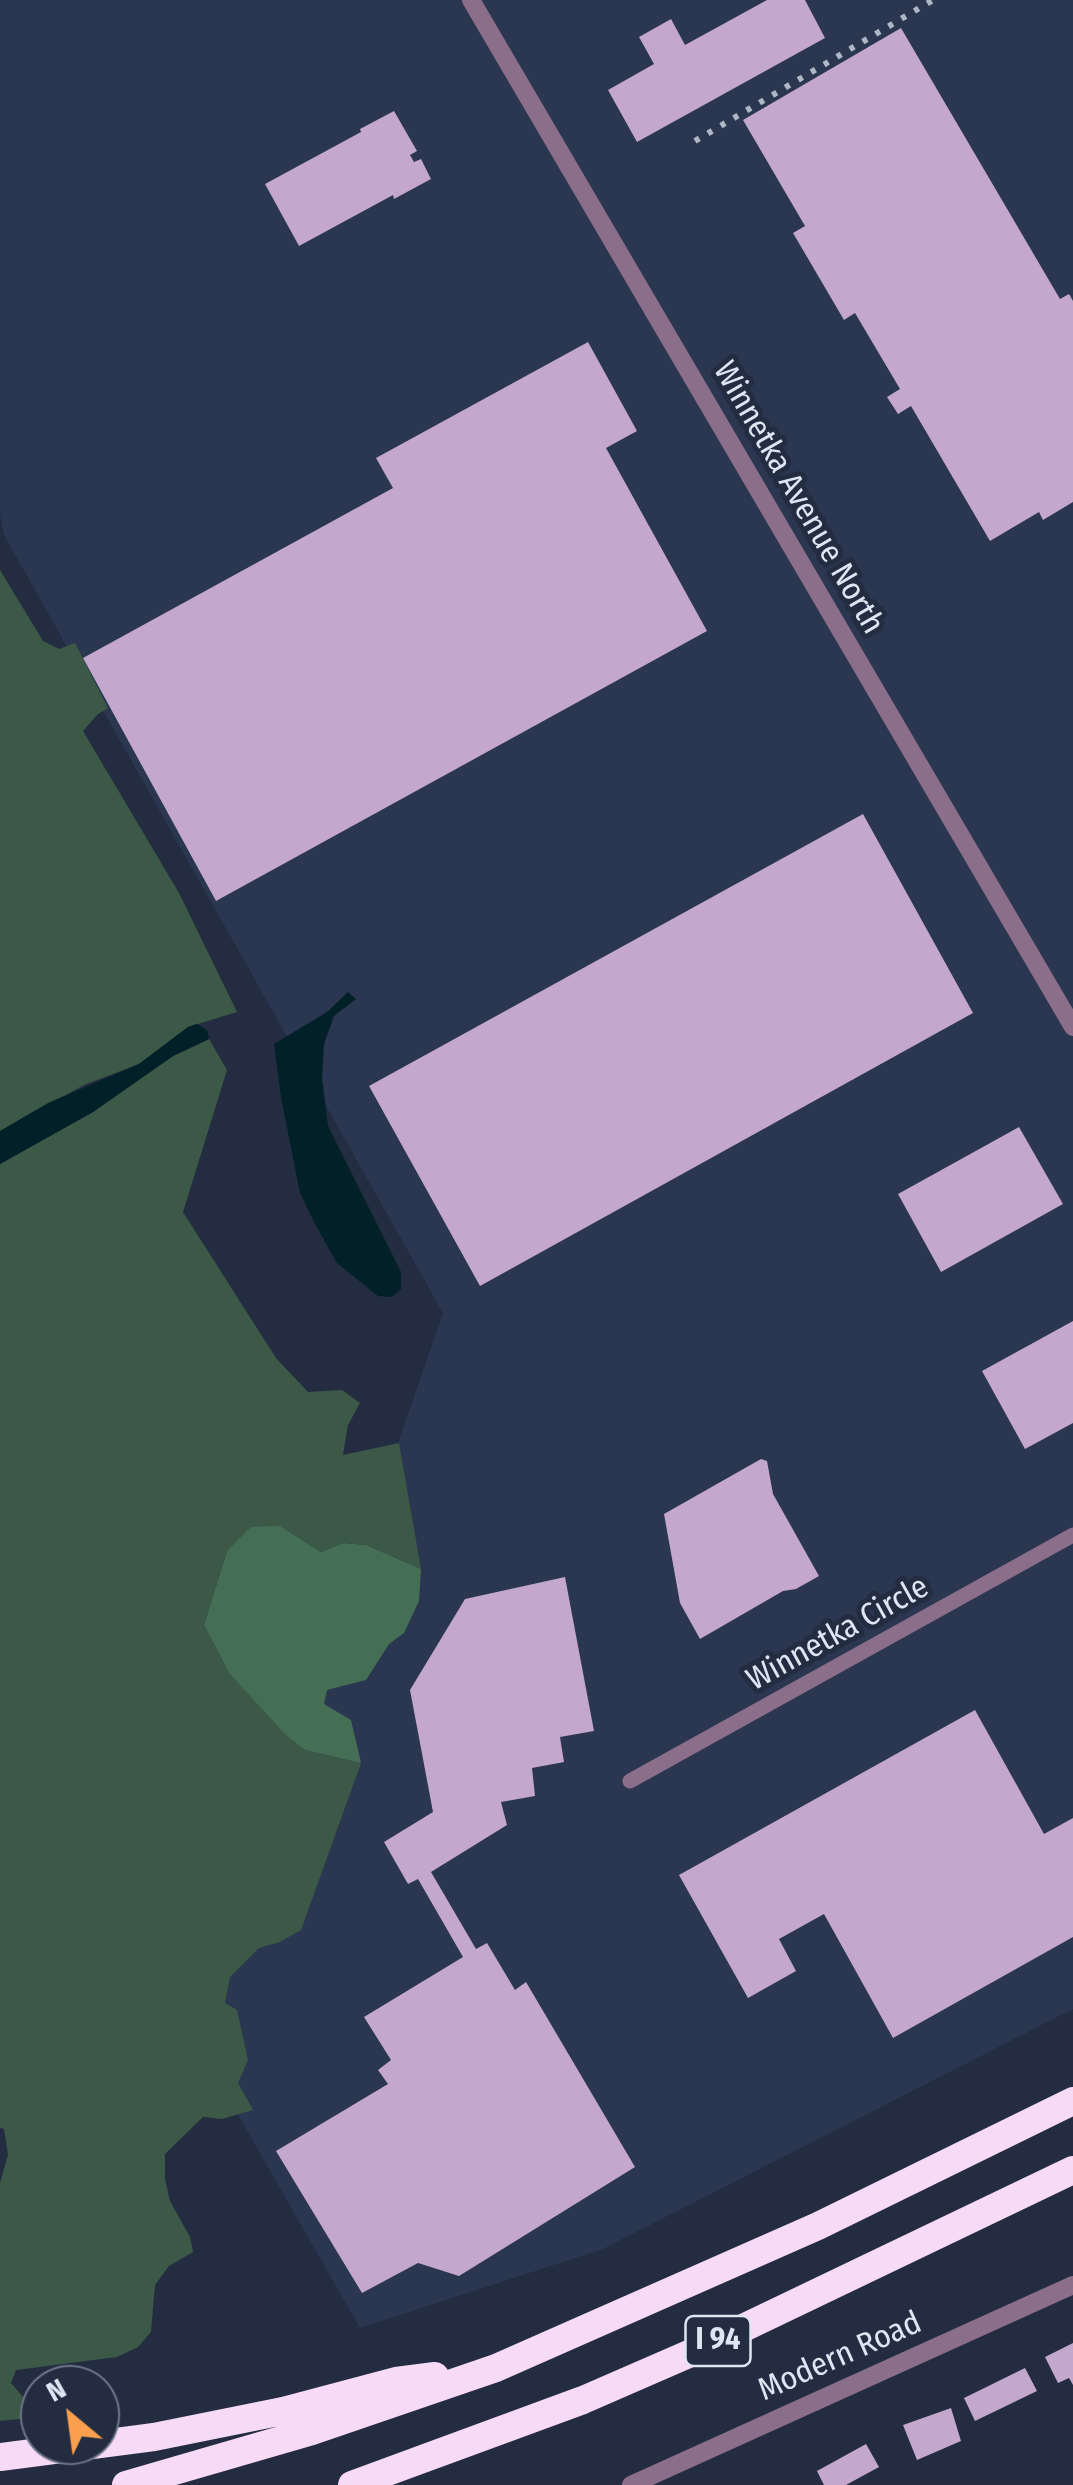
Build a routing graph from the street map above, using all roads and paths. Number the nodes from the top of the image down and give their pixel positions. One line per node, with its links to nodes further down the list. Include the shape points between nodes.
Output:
1 (471, 0): 2 (street, Winnetka Avenue North)
2 (1073, 1027)
3 (1073, 1535): 4 (street, Winnetka Circle)
4 (630, 1781)
5 (1073, 2101): 9 (highway, I 94, via 818,2226)
6 (1073, 2170): 8 (highway, I 94)
7 (1073, 2284): 11 (street, Modern Road)
8 (758, 2323): 13 (highway, I 94, via 583,2400); 14 (highway)
9 (496, 2368): 10 (highway, via 396,2381 154,2437); 12 (highway, I 94)
10 (0, 2458)
11 (642, 2483)
12 (126, 2485)
13 (352, 2485)
14 (408, 2485)

